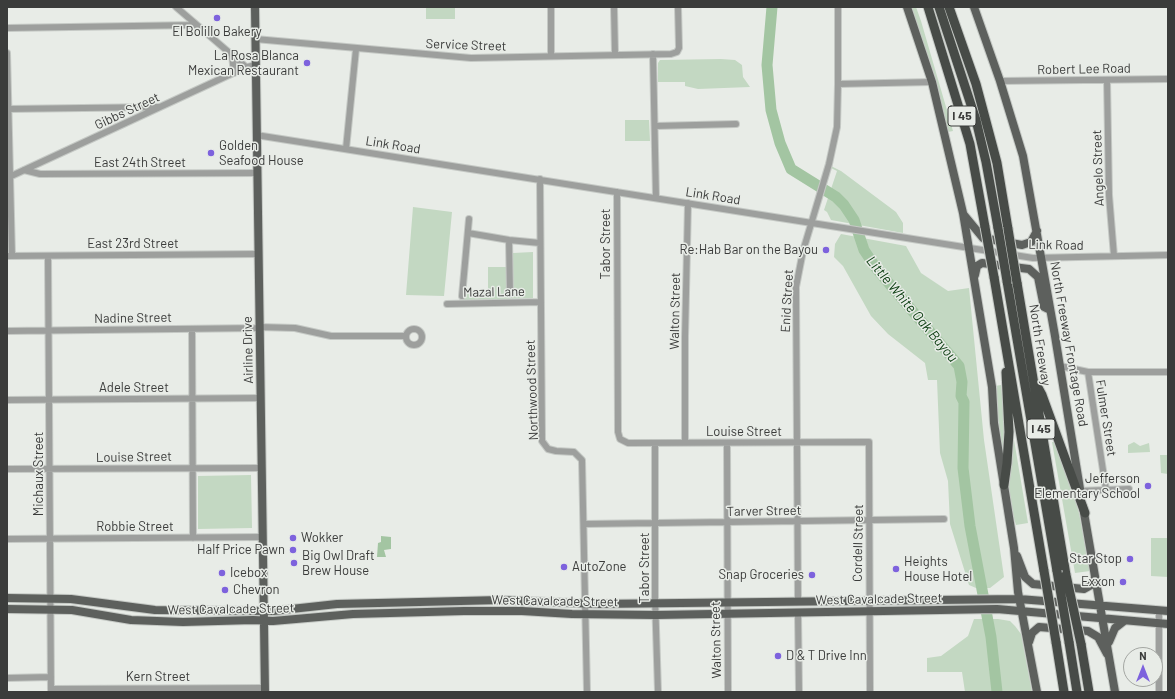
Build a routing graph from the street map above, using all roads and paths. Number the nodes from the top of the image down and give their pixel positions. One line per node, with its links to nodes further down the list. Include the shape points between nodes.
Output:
1 (176, 7): 12 (street)
2 (254, 7): 14 (main road, Airline Drive)
3 (550, 7): 20 (street)
4 (614, 7): 17 (street)
5 (678, 7): 18 (street, Service Street, via 677,52)
6 (838, 7): 28 (street, Enid Street)
7 (907, 7): 27 (main road)
8 (928, 7): 66 (highway, I 45, bridge, via 970,144)
9 (939, 7): 103 (highway, North Freeway, bridge, via 976,120 986,162)
10 (949, 7): 71 (highway, North Freeway / I 45, bridge, via 976,84 997,163)
11 (974, 7): 26 (main road, North Freeway Frontage Road)
12 (196, 25): 13 (street); 19 (street)
13 (7, 28)
14 (255, 39): 15 (street, Service Street); 21 (main road, Airline Drive)
15 (356, 49): 20 (street, Service Street, via 471,58); 34 (street)
16 (7, 54): 30 (street)
17 (615, 54): 18 (street, Service Street); 20 (street, Service Street)
18 (654, 54): 32 (street)
19 (232, 55): 22 (street); 23 (street)
20 (551, 56)
21 (256, 65): 22 (street, Gibbs Street); 33 (main road, Airline Drive)
22 (246, 67): 23 (street, Gibbs Street)
23 (234, 73): 29 (street, Gibbs Street)
24 (1168, 79): 25 (street, Robert Lee Road)
25 (1107, 80): 26 (street, Robert Lee Road); 54 (street, Angelo Street, via 1109,195)
26 (1000, 81): 45 (main road, North Freeway Frontage Road, via 1023,156)
27 (932, 82): 28 (street); 42 (main road)
28 (838, 84): 44 (street, Enid Street, via 837,127)
29 (163, 107): 30 (street); 35 (street, Gibbs Street)
30 (8, 109): 37 (street)
31 (736, 124): 32 (street)
32 (655, 126): 40 (street)
33 (256, 135): 34 (street, Link Road); 36 (main road, Airline Drive)
34 (346, 149): 38 (street, Link Road)
35 (24, 170): 36 (street, East 24th Street, via 40,174); 37 (street, Gibbs Street)
36 (257, 173): 50 (main road, Airline Drive)
37 (8, 177): 52 (street)
38 (540, 179): 39 (street, Link Road); 48 (street, Northwood Street)
39 (617, 192): 40 (street, Link Road); 76 (street, Tabor Street)
40 (656, 198): 41 (street, Link Road)
41 (688, 203): 44 (street, Link Road); 79 (street, Walton Street)
42 (963, 213): 45 (main road, via 983,238 1022,245 1031,242); 49 (main road)
43 (469, 219): 46 (street)
44 (812, 223): 49 (street, Link Road); 81 (street, Enid Street, via 796,287)
45 (1037, 230): 55 (main road, North Freeway Frontage Road)
46 (468, 233): 47 (street); 58 (street)
47 (509, 240): 48 (street); 57 (street)
48 (540, 243): 59 (street, Northwood Street)
49 (968, 246): 55 (street, Link Road, via 1033,258); 56 (main road)
50 (258, 254): 53 (street, East 23rd Street); 62 (main road, Airline Drive)
51 (1168, 255): 54 (street, Link Road)
52 (9, 256): 53 (street, East 23rd Street)
53 (48, 256): 65 (street, Michaux Street)
54 (1114, 256): 55 (street, Link Road)
55 (1042, 257): 61 (main road, North Freeway Frontage Road)
56 (974, 280): 61 (main road, via 977,266 982,263 1029,269 1038,276 1044,307); 86 (main road, via 992,387 994,423)
57 (510, 294)
58 (462, 296)
59 (541, 302): 60 (street, Mazal Lane); 96 (street, Northwood Street, via 542,441 552,451 574,452 580,457)
60 (447, 304)
61 (1050, 310): 68 (main road, North Freeway Frontage Road)
62 (259, 328): 63 (street, Nadine Street); 67 (street, Nadine Street, via 295,328 332,336); 72 (main road, Airline Drive)
63 (192, 329): 65 (street, Nadine Street); 73 (street)
64 (7, 330): 65 (street, Nadine Street)
65 (49, 330): 75 (street, Michaux Street)
66 (1004, 333): 86 (highway, via 1009,432); 152 (highway, I 45, bridge)
67 (406, 336)
68 (1060, 366): 69 (street); 89 (main road, North Freeway Frontage Road)
69 (1088, 372): 70 (street); 88 (street, Fulmer Street)
70 (1168, 372)
71 (1032, 377): 90 (highway, via 1042,395); 103 (highway, North Freeway / I 45)
72 (260, 398): 73 (street, Adele Street); 83 (main road, Airline Drive)
73 (193, 399): 75 (street, Adele Street); 82 (street)
74 (7, 400): 75 (street, Adele Street)
75 (49, 400): 85 (street, Michaux Street)
76 (620, 439): 78 (street, Louise Street, via 628,443)
77 (869, 442): 81 (street, Louise Street); 92 (street, Cordell Street)
78 (655, 443): 79 (street, Louise Street); 95 (street, Tabor Street)
79 (685, 443): 80 (street, Louise Street)
80 (727, 443): 81 (street, Louise Street); 94 (street, Walton Street)
81 (797, 443): 93 (street, Enid Street)
82 (193, 468): 83 (street, Louise Street); 85 (street, Louise Street); 99 (street)
83 (261, 468): 97 (main road, Airline Drive)
84 (7, 469): 85 (street, Louise Street)
85 (50, 469): 98 (street, Michaux Street)
86 (1004, 484): 101 (main road)
87 (1129, 489): 88 (street)
88 (1106, 490): 89 (street)
89 (1084, 491): 90 (main road, North Freeway Frontage Road)
90 (1085, 513): 102 (main road, North Freeway Frontage Road)
91 (944, 519): 92 (street, Tarver Street)
92 (870, 520): 93 (street, Tarver Street); 111 (street, Cordell Street)
93 (798, 521): 94 (street, Tarver Street); 110 (street, Enid Street)
94 (727, 522): 95 (street, Tarver Street); 113 (street, Walton Street)
95 (655, 523): 96 (street, Tarver Street); 115 (street, Tabor Street)
96 (584, 524): 114 (street, Northwood Street)
97 (262, 537): 99 (street, Robbie Street); 121 (main road, Airline Drive)
98 (50, 538): 99 (street, Robbie Street); 100 (street, Robbie Street); 105 (street, Michaux Street)
99 (194, 538)
100 (7, 539)
101 (1014, 548): 102 (main road, via 1025,577 1032,584 1084,589 1093,584); 106 (main road)
102 (1095, 572): 116 (main road, North Freeway Frontage Road)
103 (1061, 573): 153 (highway, North Freeway, bridge); 154 (highway, North Freeway / I 45, bridge, via 1081,644)
104 (7, 598): 105 (main road, West Cavalcade Street)
105 (51, 598): 118 (street, Michaux Street); 119 (main road, West Cavalcade Street)
106 (1019, 599): 108 (main road, West Cavalcade Street); 116 (main road, West Cavalcade Street); 124 (main road)
107 (501, 600): 109 (main road, West Cavalcade Street); 114 (main road, West Cavalcade Street); 122 (main road)
108 (937, 600): 111 (main road, West Cavalcade Street); 123 (main road)
109 (452, 601): 112 (main road, West Cavalcade Street); 126 (main road, via 448,606 420,607)
110 (798, 601): 111 (main road, West Cavalcade Street); 113 (main road, West Cavalcade Street)
111 (868, 601): 127 (street, Cordell Street)
112 (416, 602): 121 (main road, West Cavalcade Street, via 337,604); 128 (main road, via 411,608 388,609)
113 (727, 603): 115 (main road, West Cavalcade Street); 130 (street, Walton Street)
114 (585, 604): 115 (main road, West Cavalcade Street); 131 (street, Northwood Street)
115 (656, 604): 132 (street, Tabor Street)
116 (1101, 606): 120 (main road, West Cavalcade Street); 133 (main road, North Freeway Frontage Road)
117 (7, 609): 118 (main road, West Cavalcade Street)
118 (50, 609): 135 (main road, West Cavalcade Street); 142 (street, Michaux Street)
119 (155, 610): 121 (main road, West Cavalcade Street); 135 (main road)
120 (1159, 610): 125 (main road, West Cavalcade Street); 137 (street)
121 (264, 611): 134 (main road, Airline Drive)
122 (502, 611): 126 (main road, West Cavalcade Street); 131 (main road, West Cavalcade Street)
123 (938, 611): 124 (main road, West Cavalcade Street); 127 (main road, West Cavalcade Street)
124 (1021, 611): 133 (main road, West Cavalcade Street); 140 (main road)
125 (1168, 611)
126 (415, 612): 128 (main road, West Cavalcade Street)
127 (868, 612): 129 (main road, West Cavalcade Street); 150 (street, Cordell Street)
128 (373, 613): 134 (main road, West Cavalcade Street, via 304,620)
129 (798, 613): 130 (main road, West Cavalcade Street); 149 (street)
130 (727, 614): 132 (main road, West Cavalcade Street); 148 (street, Walton Street)
131 (585, 615): 132 (main road, West Cavalcade Street); 146 (street, Northwood Street)
132 (656, 615): 147 (street, Tabor Street)
133 (1104, 619): 136 (main road, West Cavalcade Street); 139 (main road, North Freeway Frontage Road)
134 (264, 620): 135 (main road, West Cavalcade Street); 145 (main road, Airline Drive)
135 (154, 621)
136 (1124, 621): 137 (main road, West Cavalcade Street); 139 (main road, via 1111,633)
137 (1159, 623): 138 (main road, West Cavalcade Street); 156 (street)
138 (1168, 624)
139 (1107, 647): 141 (main road, North Freeway Frontage Road)
140 (1029, 648): 141 (main road, via 1032,633 1039,627 1088,631 1098,637); 151 (main road)
141 (1109, 657): 155 (main road, North Freeway Frontage Road)
142 (51, 677): 143 (street); 144 (street, Michaux Street)
143 (7, 678)
144 (51, 690): 145 (street, Kern Street)
145 (264, 690)
146 (587, 692)
147 (658, 692)
148 (728, 692)
149 (799, 692)
150 (870, 692)
151 (1038, 692)
152 (1064, 692)
153 (1078, 692)
154 (1089, 692)
155 (1115, 692)
156 (1159, 692)

